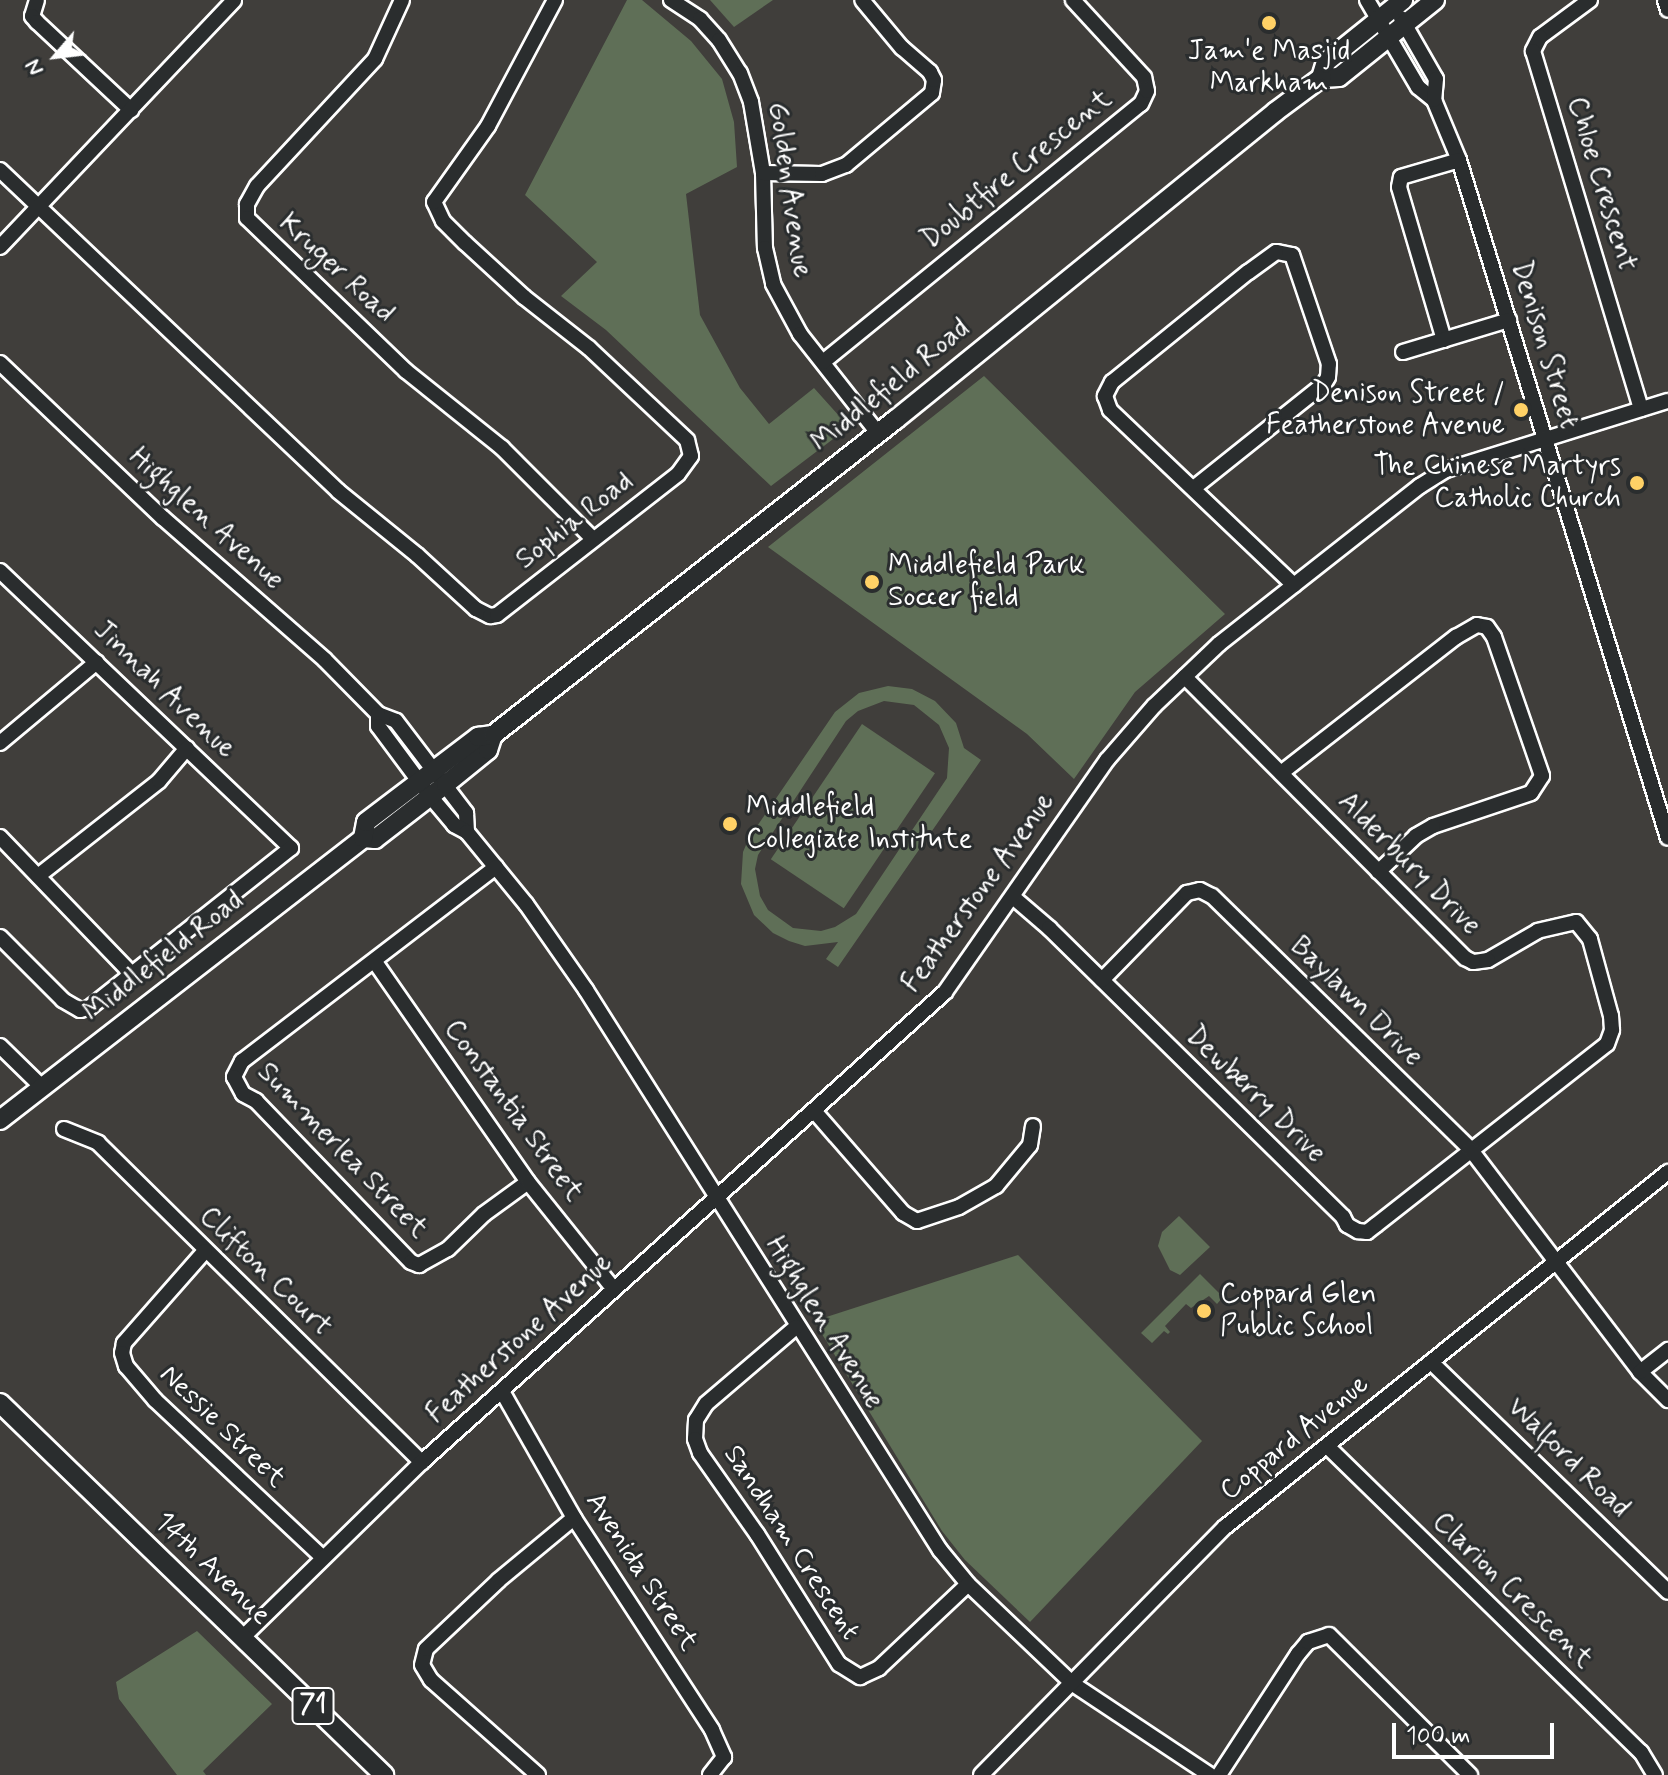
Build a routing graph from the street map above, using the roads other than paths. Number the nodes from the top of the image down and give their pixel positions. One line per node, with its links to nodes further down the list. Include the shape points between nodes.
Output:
1 (37, 0): 19 (street, via 32,16 37,22)
2 (234, 0): 19 (street)
3 (402, 0): 35 (street, Kruger Road, via 375,59 257,186 247,204 247,218 406,371 502,448)
4 (555, 0): 35 (street, Sophia Road, via 488,126 434,202 443,221 465,243 589,348 691,447 690,460 678,474)
5 (671, 0): 22 (street, Golden Avenue, via 712,31 740,73 751,102)
6 (862, 0): 22 (street, via 930,72 932,93 846,165 822,174)
7 (1073, 0): 28 (street, Doubtfire Crescent, via 1144,77 1147,91 1141,104)
8 (1367, 0): 14 (street, Denison Street)
9 (1435, 0): 15 (main road, Middlefield Road)
10 (1590, 0): 31 (street, Chloe Crescent, via 1540,37 1533,51)
11 (1665, 0): 13 (street)
12 (1395, 2): 14 (main road, Middlefield Road); 15 (street, Denison Street)
13 (1668, 10)
14 (1379, 19): 16 (street, Denison Street); 17 (main road, Middlefield Road, via 1326,62)
15 (1406, 24): 16 (main road, Middlefield Road); 18 (street, Denison Street, via 1436,79)
16 (1390, 36): 17 (main road, Middlefield Road, via 1339,77); 18 (street, Denison Street, via 1418,87)
17 (1321, 78): 32 (main road, Middlefield Road)
18 (1434, 100): 20 (street, Denison Street)
19 (131, 110): 23 (street)
20 (1459, 160): 25 (street, Denison Street); 26 (street, via 1401,177 1399,187)
21 (0, 170): 23 (street, Sophia Road)
22 (763, 173): 28 (street, Golden Avenue, via 765,248 773,284 800,334)
23 (40, 207): 24 (street); 35 (street, Sophia Road, via 316,471 481,613 504,611)
24 (0, 247)
25 (1509, 320): 26 (street); 33 (street, Denison Street)
26 (1444, 340): 27 (street)
27 (1403, 352)
28 (823, 362): 32 (street, Golden Avenue)
29 (0, 363): 40 (street, Highglen Avenue)
30 (1668, 401): 31 (street, Featherstone Avenue)
31 (1641, 409): 33 (street, Featherstone Avenue)
32 (878, 433): 44 (main road, Middlefield Road, via 493,735 478,737)
33 (1545, 437): 37 (street, Featherstone Avenue, via 1446,470); 48 (street, Denison Street)
34 (1195, 487): 34 (street, via 1328,377 1329,364 1292,255 1276,252 1266,258 1106,391 1110,410); 37 (street)
35 (593, 539)
36 (0, 571): 38 (street, Jinnah Avenue)
37 (1294, 585): 39 (street, Featherstone Avenue)
38 (97, 662): 41 (street); 42 (street, Jinnah Avenue)
39 (1185, 677): 43 (street, Alderbury Drive); 52 (street, Featherstone Avenue, via 1107,760)
40 (378, 714): 44 (street, Highglen Avenue, via 396,721); 45 (street, Highglen Avenue, via 378,726)
41 (0, 743)
42 (187, 748): 51 (street, via 159,781); 55 (street, Jinnah Avenue, via 291,848)
43 (1281, 773): 50 (street, Alderbury Drive); 50 (street, via 1456,637 1477,625 1487,627 1542,776 1531,793 1433,826)
44 (441, 777): 45 (main road, Middlefield Road); 46 (street, Highglen Avenue, via 466,813)
45 (425, 789): 46 (street, Highglen Avenue, via 454,825); 58 (main road, Middlefield Road, via 375,839 363,838)
46 (467, 832): 49 (street, Highglen Avenue)
47 (0, 837): 51 (street)
48 (1668, 838)
49 (496, 867): 54 (street, Summerlea Street); 66 (street, Highglen Avenue, via 586,990)
50 (1378, 872): 63 (street, Alderbury Drive, via 1473,962 1488,960 1560,923 1576,922 1590,939 1611,1016 1611,1038)
51 (38, 876): 55 (street)
52 (1013, 897): 56 (street, Dewberry Drive); 59 (street, Featherstone Avenue, via 945,992)
53 (0, 937): 55 (street, via 80,1010)
54 (375, 962): 65 (street, Constantia Street); 65 (street, Summerlea Street, via 242,1061 234,1077 243,1094 325,1171 392,1246 419,1265 448,1249)
55 (132, 974)
56 (1102, 980): 63 (street, Dewberry Drive, via 1358,1231 1367,1232); 63 (street, Baylawn Drive, via 1187,893 1200,890)
57 (0, 1046): 58 (street)
58 (42, 1087): 60 (main road, Middlefield Road)
59 (815, 1112): 61 (street, via 903,1213 917,1221 959,1207 996,1186 1030,1145); 66 (street, Featherstone Avenue)
60 (0, 1120)
61 (1033, 1126)
62 (64, 1129): 67 (street, Clifton Court, via 98,1143)
63 (1471, 1150): 68 (street, Baylawn Drive)
64 (1668, 1172): 68 (street, Coppard Avenue)
65 (528, 1182): 69 (street, Constantia Street)
66 (715, 1198): 69 (street, Featherstone Avenue); 70 (street, Highglen Avenue)
67 (205, 1251): 78 (street, Clifton Court); 80 (street, Nessie Street, via 124,1343 126,1366 155,1400)
68 (1557, 1262): 72 (street, Coppard Avenue); 73 (street, Baylawn Drive)
69 (613, 1288): 74 (street, Featherstone Avenue)
70 (796, 1327): 81 (street, Highglen Avenue, via 907,1503); 81 (street, Sandham Crescent, via 706,1404 696,1420 695,1439 839,1664 860,1677 879,1668)
71 (1668, 1350): 73 (street)
72 (1431, 1362): 77 (street, Coppard Avenue); 82 (street, Walford Road)
73 (1640, 1372): 75 (street, Baylawn Drive)
74 (503, 1393): 78 (street, Featherstone Avenue); 79 (street, Avenida Street)
75 (1668, 1400)
76 (0, 1403): 83 (main road, 14th Avenue / 71)
77 (1329, 1448): 84 (street, Coppard Avenue, via 1225,1527); 92 (street, Clarion Crescent, via 1641,1752)
78 (422, 1462): 80 (street, Featherstone Avenue)
79 (574, 1518): 86 (street, via 426,1649 422,1665 431,1680); 87 (street, Avenida Street, via 712,1730 724,1757)
80 (322, 1557): 83 (street, Featherstone Avenue)
81 (968, 1584): 84 (street, Highglen Avenue)
82 (1668, 1592)
83 (242, 1638): 85 (main road, 14th Avenue / 71)
84 (1073, 1684): 88 (street, Coppard Avenue); 89 (street, Highglen Avenue)
85 (384, 1775)
86 (538, 1775)
87 (710, 1775)
88 (981, 1775)
89 (1210, 1775)
90 (1219, 1775): 91 (street, via 1298,1654 1308,1642 1329,1635)
91 (1470, 1775)
92 (1655, 1775)

